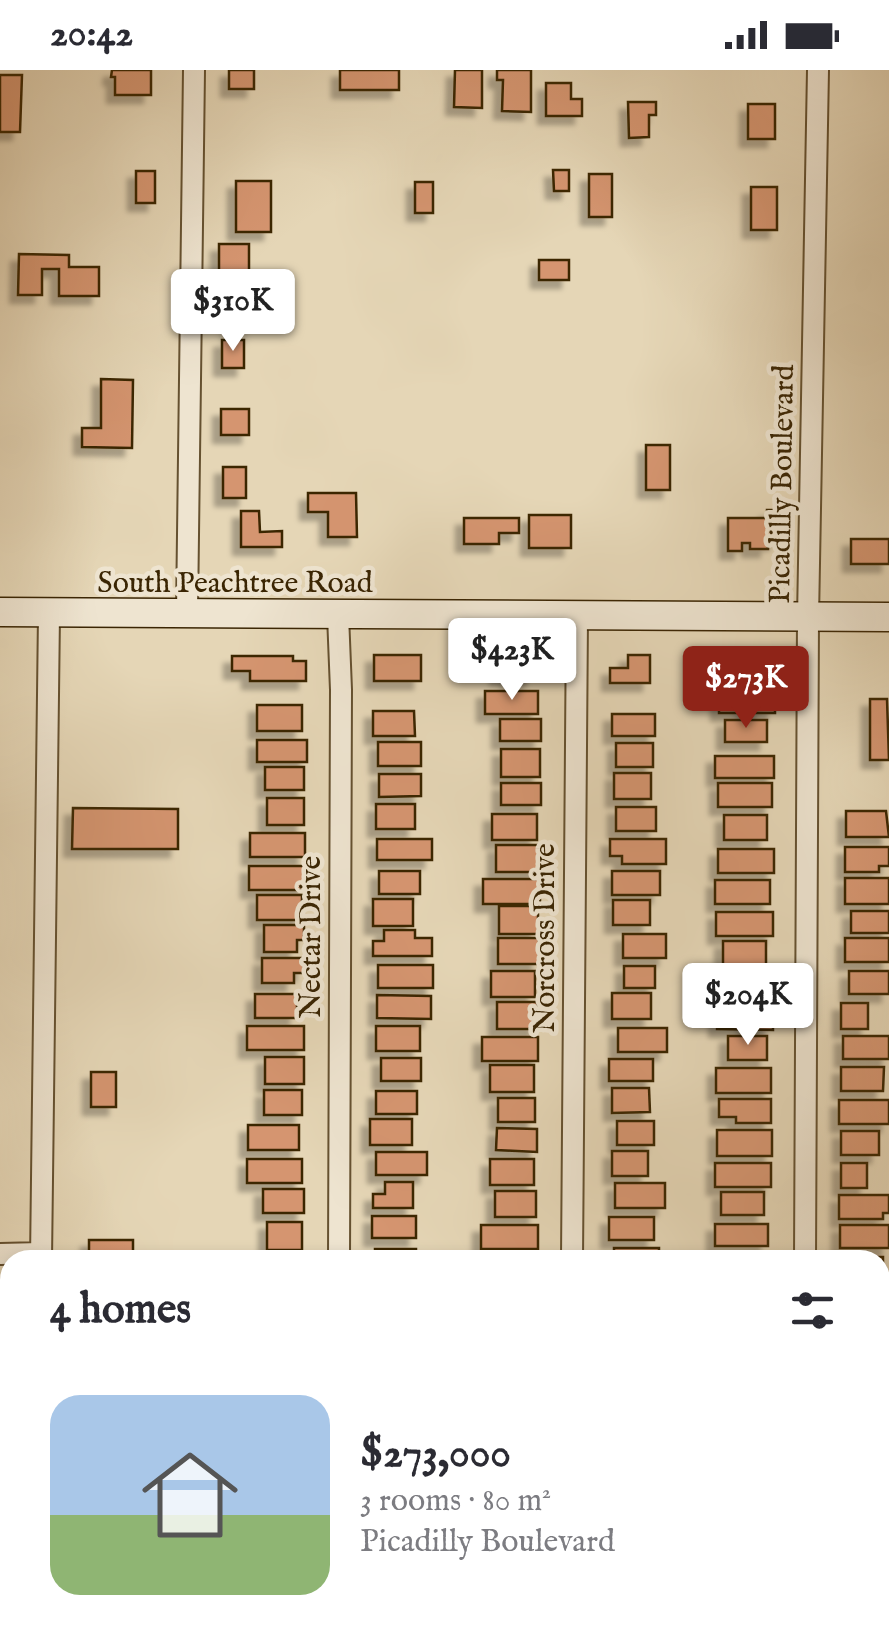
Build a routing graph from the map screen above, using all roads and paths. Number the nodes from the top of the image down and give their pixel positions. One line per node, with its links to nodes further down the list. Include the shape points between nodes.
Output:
1 (194, 70): 4 (street)
2 (818, 70): 9 (street, Picadilly Boulevard)
3 (0, 612): 5 (main road, South Peachtree Road)
4 (187, 612): 5 (main road, South Peachtree Road); 6 (main road, South Peachtree Road)
5 (49, 614): 10 (street)
6 (338, 614): 7 (main road, South Peachtree Road); 11 (street, Nectar Drive)
7 (576, 617): 9 (main road, South Peachtree Road); 12 (street, Norcross Drive)
8 (889, 617): 9 (main road, South Peachtree Road)
9 (808, 618): 13 (street, Picadilly Boulevard)
10 (41, 1250)
11 (340, 1250)
12 (572, 1250)
13 (805, 1250)

